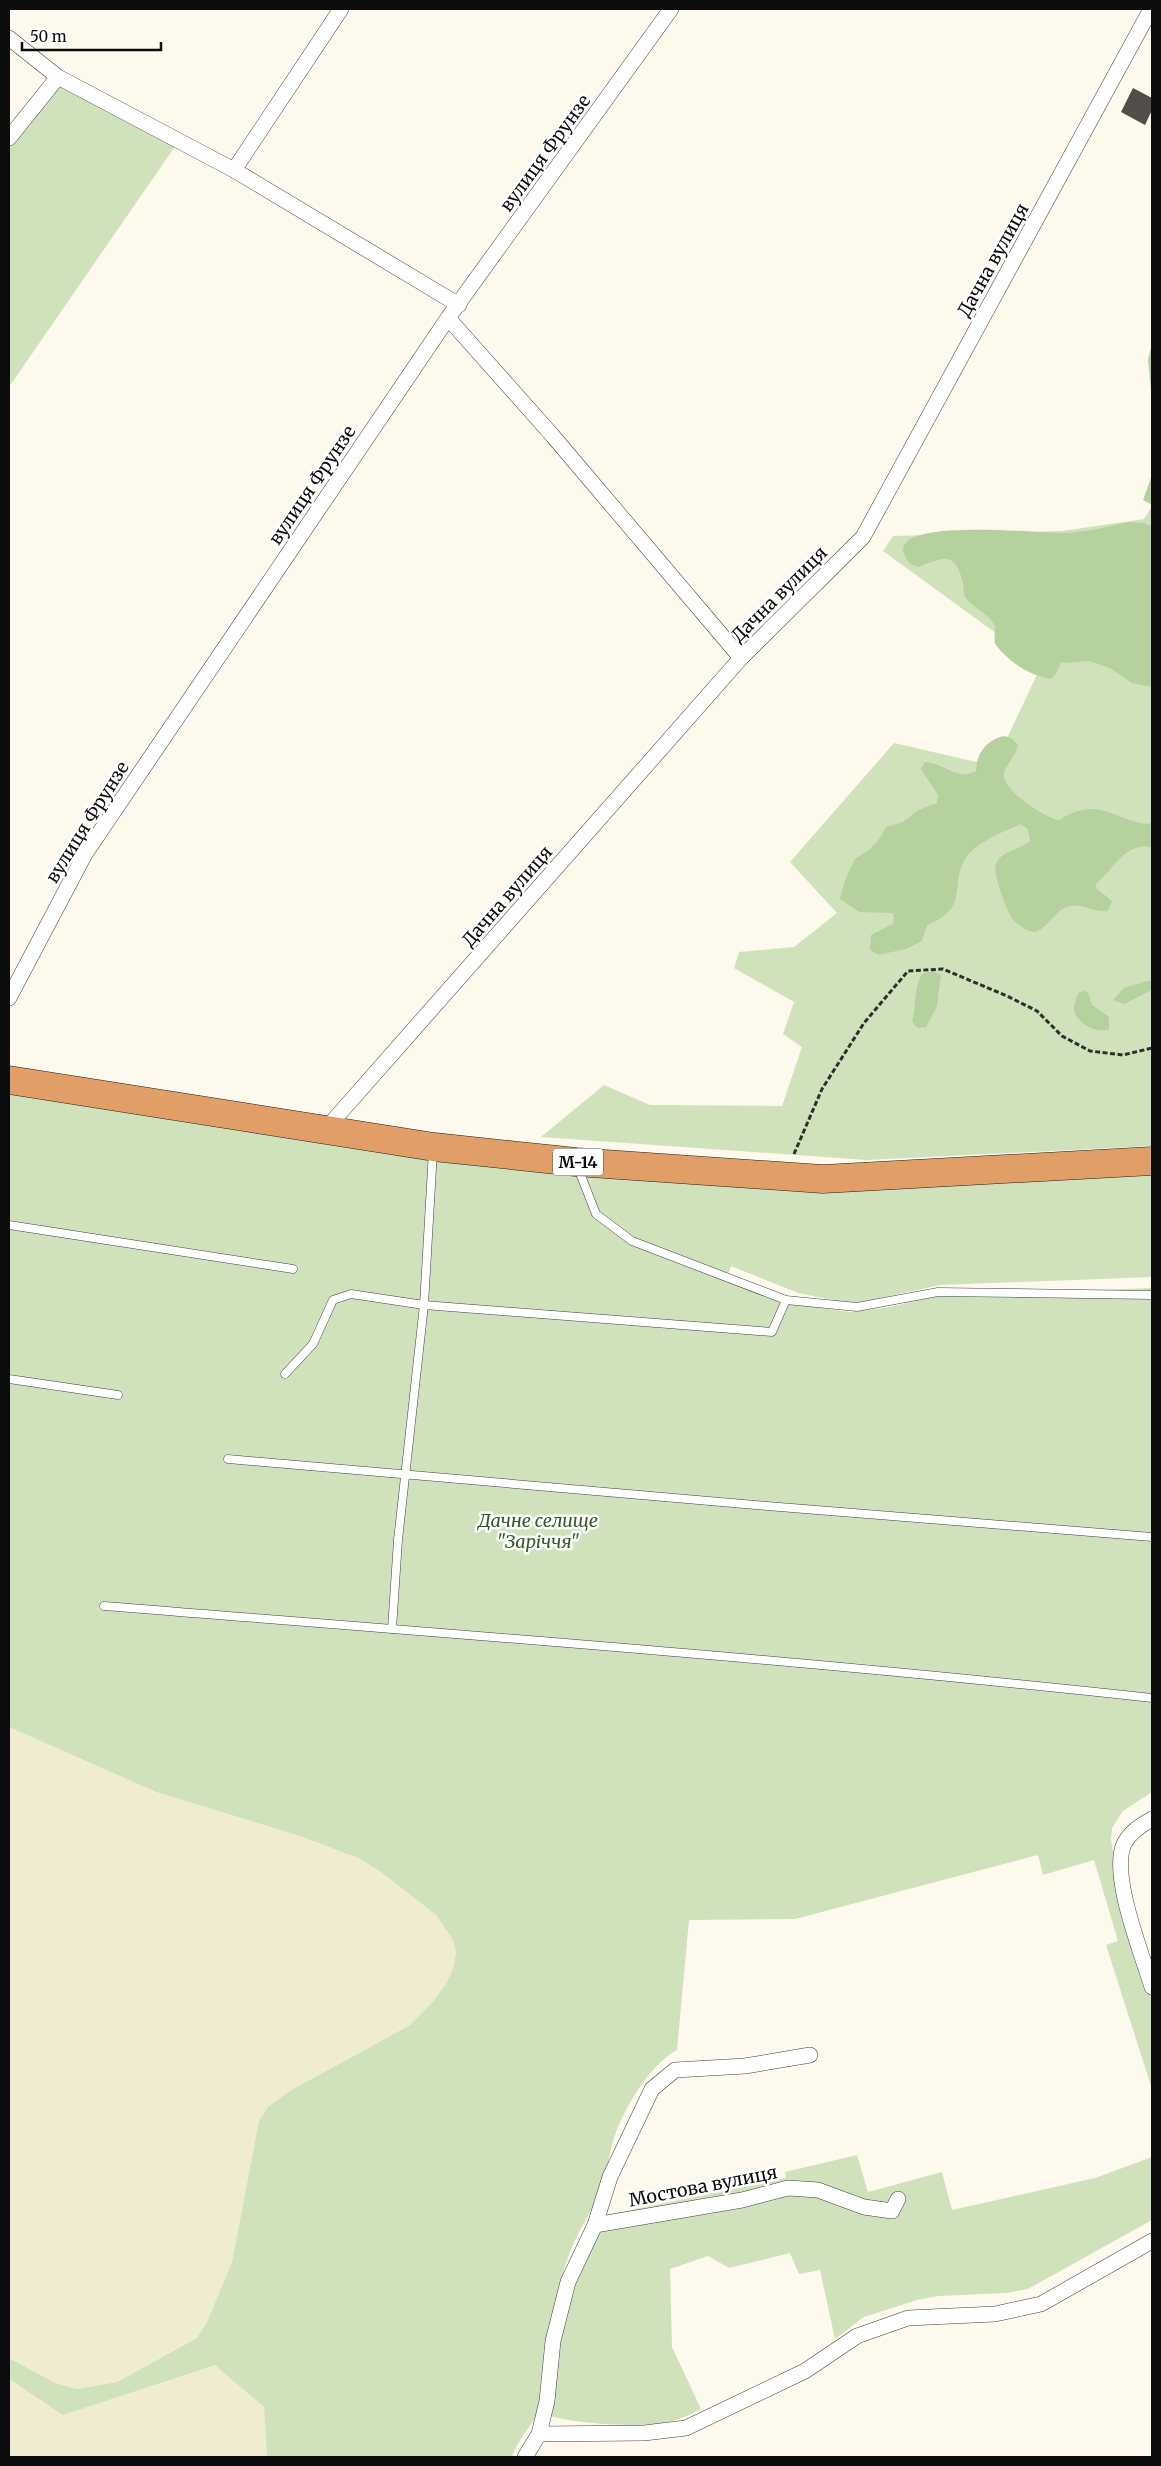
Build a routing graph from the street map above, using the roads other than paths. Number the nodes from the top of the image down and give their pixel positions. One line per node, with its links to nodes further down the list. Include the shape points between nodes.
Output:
1 (341, 9): 7 (street)
2 (671, 9): 8 (street, вулиця Фрунзе)
3 (1151, 9): 10 (street, Дачна вулиця, via 863,536)
4 (9, 38): 5 (street)
5 (58, 77): 6 (street); 7 (street)
6 (9, 138)
7 (234, 170): 8 (street)
8 (460, 304): 9 (street, вулиця Фрунзе)
9 (448, 318): 10 (street, via 552,434); 11 (street, вулиця Фрунзе, via 85,854)
10 (741, 658): 13 (street, Дачна вулиця)
11 (9, 998)
12 (9, 1080): 13 (highway, М-14)
13 (325, 1130): 14 (highway, М-14)
14 (434, 1147): 16 (highway, М-14); 21 (lane)
15 (1152, 1161): 16 (highway, М-14, via 823,1179)
16 (576, 1162): 20 (lane, via 596,1214 632,1241)
17 (9, 1225): 18 (lane)
18 (293, 1269)
19 (1152, 1296): 20 (lane, via 938,1292 857,1307)
20 (786, 1300): 21 (lane, via 772,1332)
21 (424, 1305): 22 (lane, via 351,1294 333,1300 313,1344); 26 (lane)
22 (285, 1374)
23 (9, 1379): 24 (lane)
24 (118, 1394)
25 (228, 1459): 26 (lane)
26 (405, 1474): 27 (lane); 29 (lane)
27 (1152, 1537)
28 (104, 1606): 29 (lane)
29 (392, 1629): 30 (lane, via 720,1656)
30 (1152, 1698)
31 (1152, 1819): 32 (street, via 1137,1828 1124,1845 1120,1874)
32 (1152, 1987)
33 (810, 2055): 35 (street, Мостова вулиця, via 744,2066 675,2070 652,2089 610,2177)
34 (898, 2199): 35 (street, Мостова вулиця, via 892,2212 864,2207 818,2190 788,2188 742,2200)
35 (595, 2225): 37 (street, Мостова вулиця, via 566,2290 552,2341 547,2401)
36 (1152, 2241): 37 (street, via 1040,2304 995,2314 908,2318 857,2336 805,2371 686,2428 644,2433)
37 (540, 2434): 38 (street, Мостова вулиця)
38 (524, 2457)

